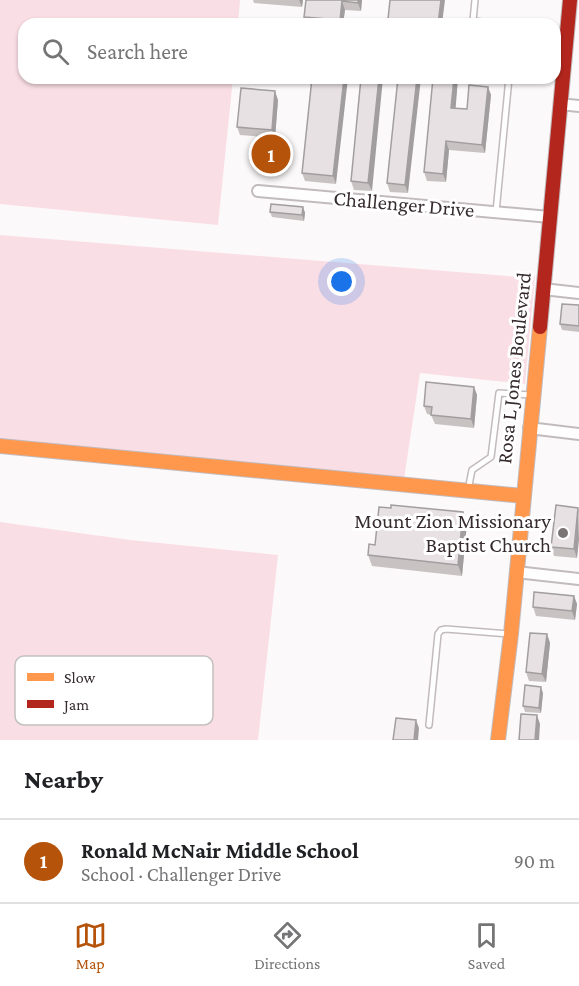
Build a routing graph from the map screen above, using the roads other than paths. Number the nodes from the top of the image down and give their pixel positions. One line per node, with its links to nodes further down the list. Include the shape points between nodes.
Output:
1 (475, 0): 3 (lane)
2 (570, 0): 4 (street, Rosa L Jones Boulevard, via 563,30)
3 (473, 18)
4 (561, 79)
5 (508, 84): 10 (lane)
6 (561, 84): 7 (street, Rosa L Jones Boulevard)
7 (560, 104): 8 (street); 11 (street, Rosa L Jones Boulevard)
8 (579, 106)
9 (258, 191): 10 (street, Challenger Drive)
10 (496, 212): 11 (street, Challenger Drive)
11 (550, 217): 12 (street, Rosa L Jones Boulevard)
12 (543, 289): 13 (street); 14 (street, Rosa L Jones Boulevard)
13 (579, 293)
14 (533, 395): 15 (street, Rosa L Jones Boulevard); 18 (lane, via 499,393 491,457 471,470)
15 (529, 428): 16 (street); 19 (street, Rosa L Jones Boulevard)
16 (579, 434)
17 (0, 446): 18 (street)
18 (468, 491): 19 (street)
19 (523, 496): 20 (street, Rosa L Jones Boulevard)
20 (516, 572): 21 (street); 22 (street, Rosa L Jones Boulevard)
21 (579, 579)
22 (511, 634): 23 (lane, via 441,630); 24 (street, Rosa L Jones Boulevard)
23 (429, 724)
24 (498, 740)

